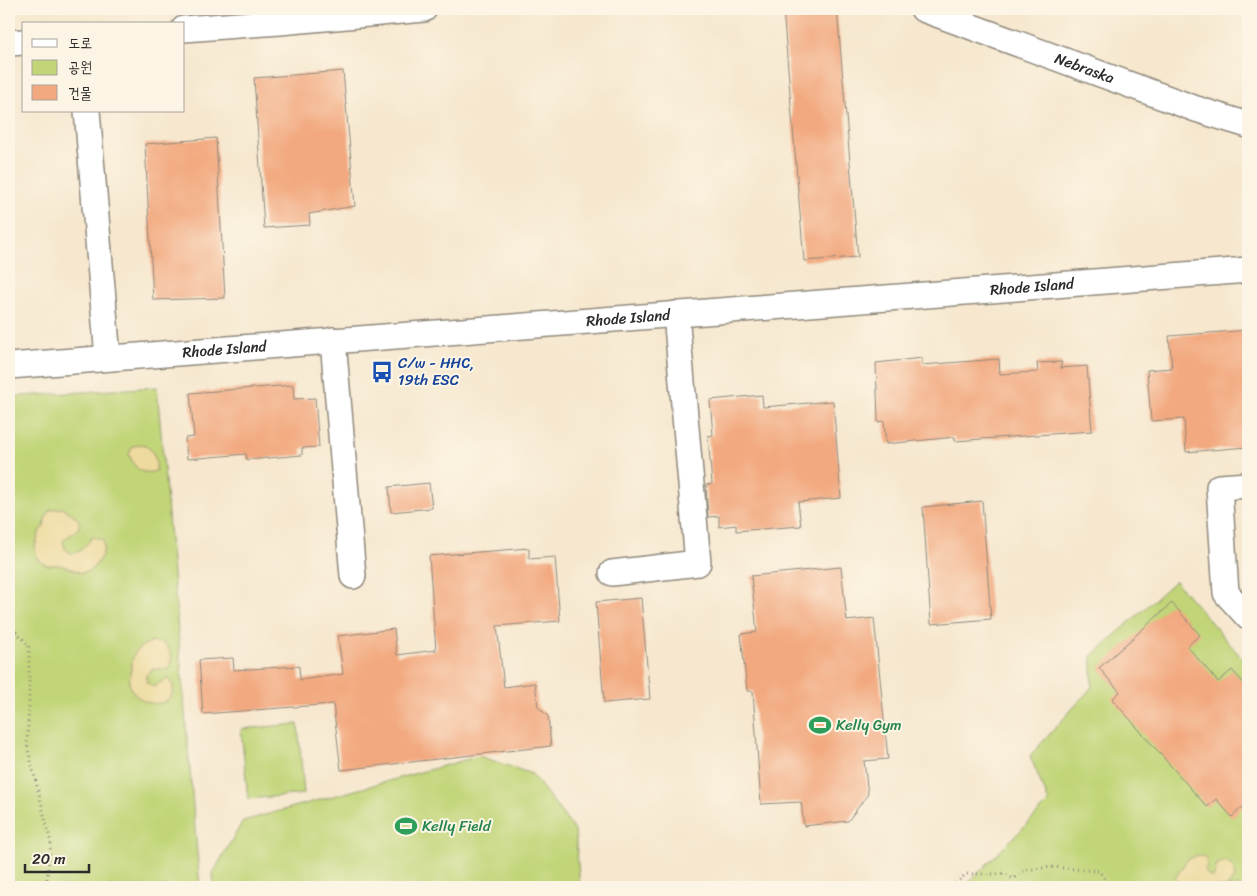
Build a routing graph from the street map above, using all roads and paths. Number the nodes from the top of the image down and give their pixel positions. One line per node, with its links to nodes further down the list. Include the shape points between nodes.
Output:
1 (424, 9): 3 (street)
2 (923, 9): 7 (street, Nebraska)
3 (185, 29)
4 (22, 42): 5 (street)
5 (9, 43)
6 (87, 112): 11 (street)
7 (1248, 125)
8 (1248, 270): 9 (street, Rhode Island)
9 (676, 314): 10 (street, Rhode Island); 15 (street, via 698,562)
10 (334, 340): 11 (street, Rhode Island); 16 (street)
11 (108, 358): 12 (street, Rhode Island)
12 (9, 366)
13 (1248, 485): 17 (street, via 1219,488 1226,592)
14 (9, 571): 18 (path)
15 (612, 573)
16 (352, 576)
17 (1248, 617)
18 (10, 630): 19 (path, via 29,646 27,745 51,843)
19 (46, 887)
20 (952, 887): 21 (path, via 966,874 1006,874 1013,878 1025,870 1052,867 1099,871)
21 (1107, 887)

